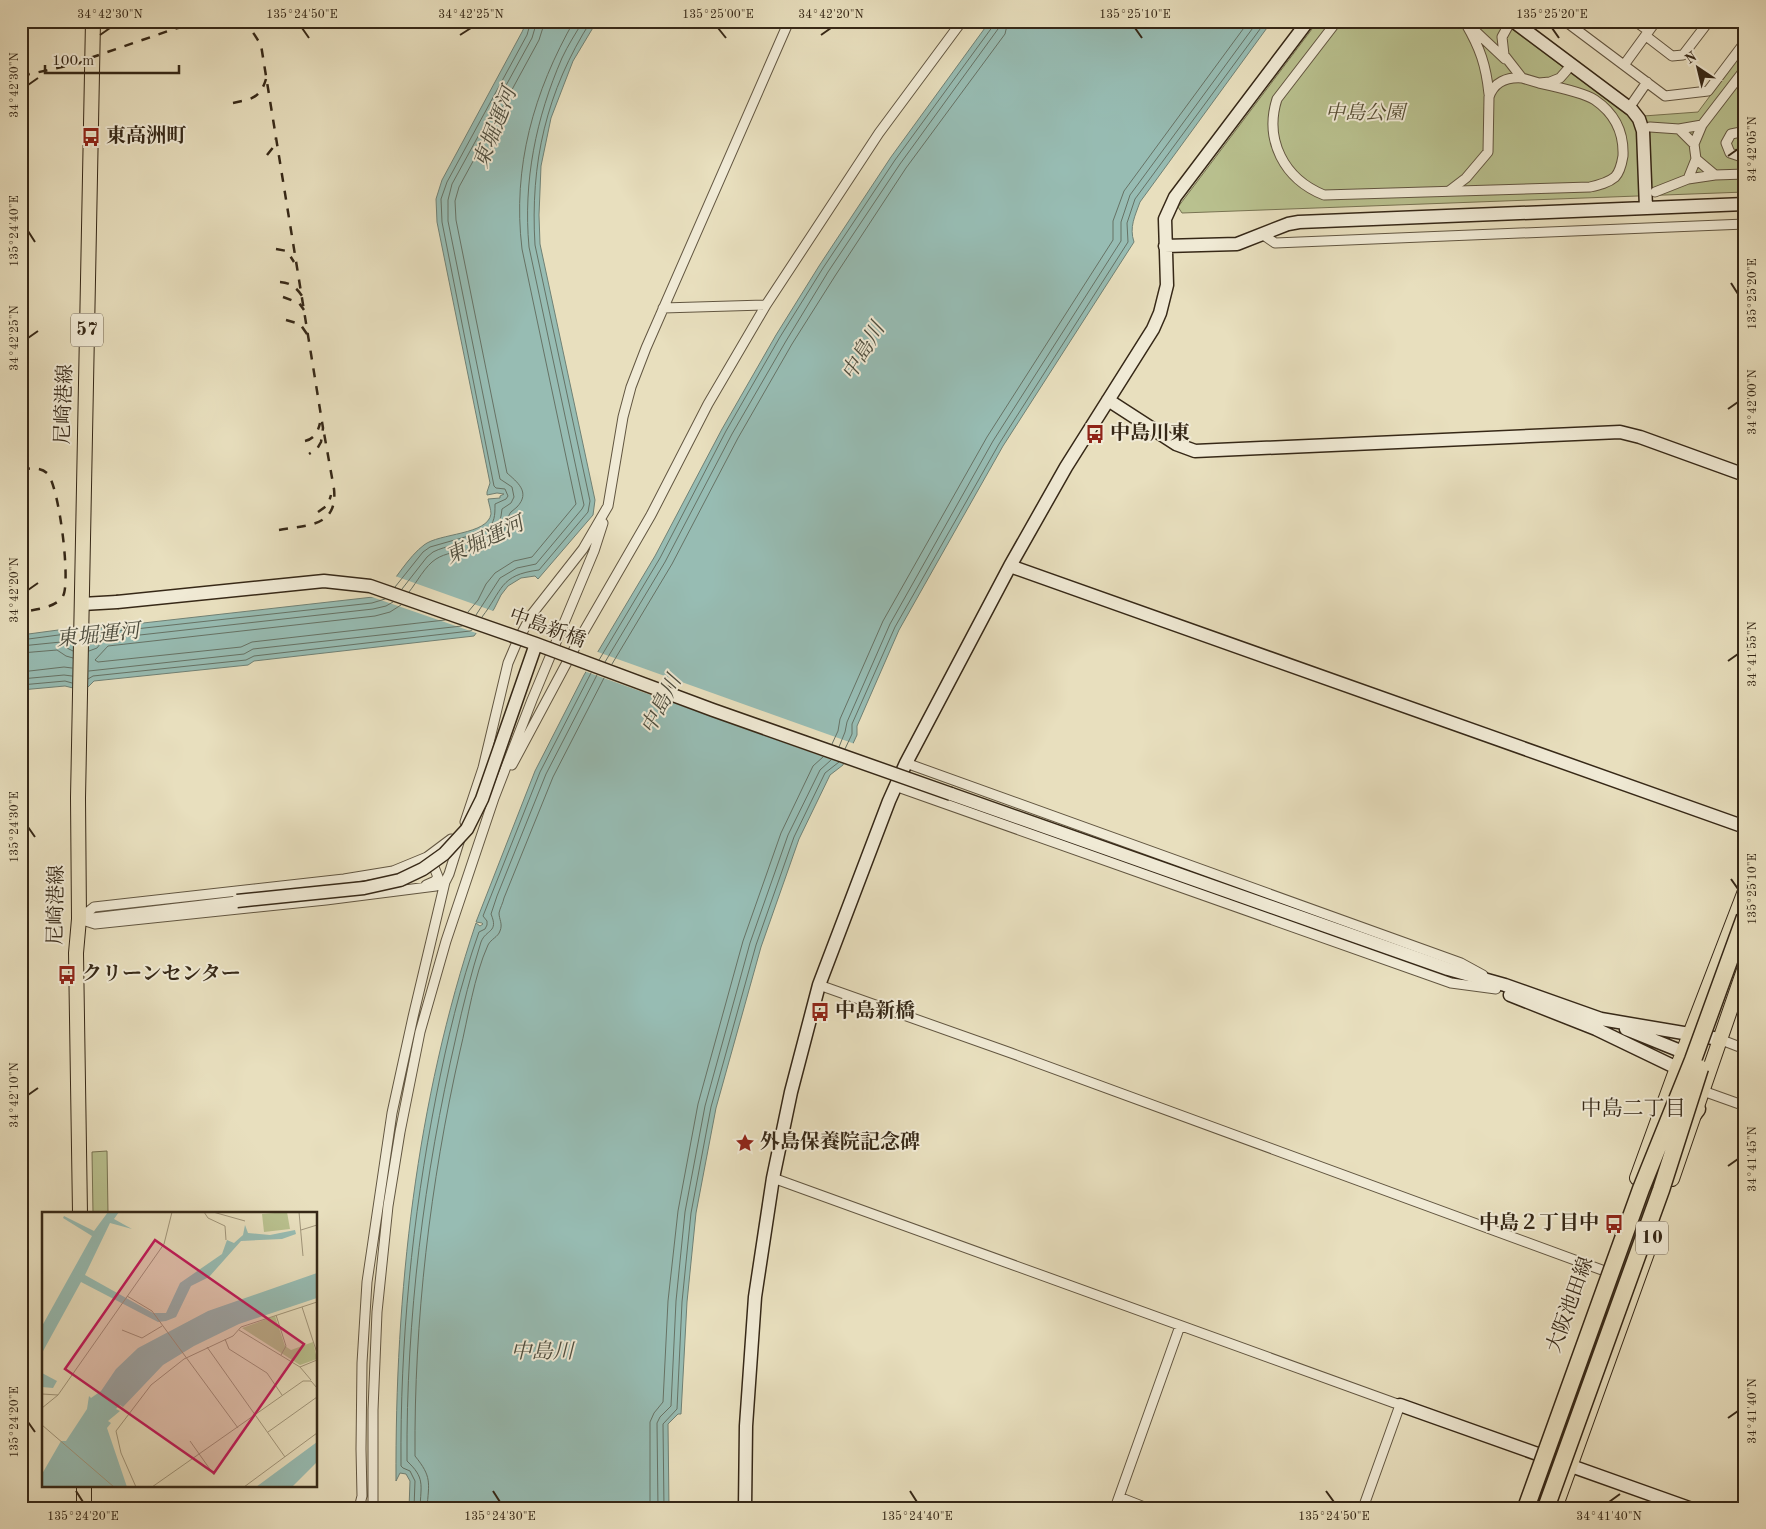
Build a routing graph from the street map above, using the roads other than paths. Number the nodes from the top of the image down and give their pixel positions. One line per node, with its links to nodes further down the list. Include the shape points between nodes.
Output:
1 (93, 21): 46 (main road, 尼崎港線 / 57)
2 (789, 21): 41 (street)
3 (962, 21): 40 (street, via 879,133)
4 (1308, 21): 39 (street, via 1175,197 1165,218)
5 (1337, 21): 33 (street, via 1277,99 1272,126 1280,159 1301,181 1324,195)
6 (1565, 21): 15 (street)
7 (1635, 21): 12 (street)
8 (1656, 21): 12 (street)
9 (1709, 21): 12 (street, via 1683,55 1672,56)
10 (1464, 22): 14 (street); 21 (street, via 1479,46)
11 (1517, 24): 14 (street, via 1502,37 1502,48); 22 (street)
12 (1647, 34): 15 (street)
13 (1745, 42): 20 (street, via 1708,91 1665,96)
14 (1509, 63): 18 (street)
15 (1624, 65): 20 (street)
16 (1745, 69): 23 (street)
17 (1567, 70): 19 (street, via 1560,78)
18 (1522, 78): 19 (street); 21 (street, via 1501,81)
19 (1540, 82): 33 (street, via 1594,99 1610,113 1622,136 1623,146 1622,162 1616,176 1606,183 1590,187)
20 (1646, 82): 22 (street)
21 (1489, 96): 33 (street, via 1488,152 1466,178)
22 (1629, 108): 36 (street, via 1639,119 1643,131)
23 (1702, 124): 25 (street); 27 (street)
24 (1650, 127): 25 (street)
25 (1679, 129): 27 (street)
26 (1745, 134): 28 (street, via 1732,134 1726,143 1730,153 1739,156)
27 (1694, 144): 29 (street)
28 (1745, 153)
29 (1696, 159): 31 (street); 32 (street)
30 (1745, 174): 31 (street)
31 (1715, 175): 32 (street)
32 (1688, 179): 34 (street)
33 (1448, 191)
34 (1655, 192)
35 (1745, 204): 36 (street)
36 (1646, 208): 38 (street, via 1299,222)
37 (1745, 224): 38 (street, via 1275,244)
38 (1262, 234): 39 (street, via 1237,244)
39 (1166, 246): 42 (street, via 1167,285 1160,313 1148,339)
40 (766, 305): 41 (street); 50 (street, via 708,404 651,515)
41 (663, 308): 44 (street, via 631,387)
42 (1108, 400): 43 (street, via 1176,444 1195,451 1620,432 1640,436); 45 (street)
43 (1745, 475)
44 (608, 506): 50 (street, via 594,551); 51 (street, via 583,549 532,614 517,642 508,663 483,768)
45 (1010, 566): 48 (street); 52 (street)
46 (82, 604): 47 (street, 中島新橋, bridge, via 324,581 370,586); 59 (main road, 尼崎港線 / 57)
47 (536, 644): 57 (street, bridge, via 482,799 467,828 444,854 400,880 373,886); 63 (street, 中島新橋, bridge, via 713,710)
48 (906, 764): 49 (street); 63 (street, via 1461,963)
49 (895, 786): 62 (street); 63 (street, via 1450,983)
50 (494, 798): 86 (street, via 431,992 400,1132 388,1206 377,1312)
51 (465, 822): 53 (street, via 448,842); 54 (street)
52 (1745, 827)
53 (412, 864): 55 (street, via 430,864 438,877 430,884); 59 (street, via 393,871 344,879 94,907)
54 (445, 882): 55 (street); 85 (street, via 392,1113 367,1282 362,1363 362,1496)
55 (410, 890): 59 (street, via 95,924)
56 (1745, 891): 65 (main road, 大阪池田線 / 10)
57 (237, 901): 59 (street)
58 (1745, 917): 92 (highway, bridge, via 1641,1189)
59 (79, 919): 74 (main road, 尼崎港線 / 57, via 76,953)
60 (1745, 944): 94 (highway, bridge, via 1702,1061 1661,1190)
61 (1745, 967): 66 (main road, 10)
62 (819, 985): 73 (street, via 790,1092); 75 (street)
63 (1497, 986): 64 (street); 69 (street)
64 (1601, 1019): 65 (street); 68 (street)
65 (1690, 1034): 66 (street); 68 (main road, 大阪池田線 / 10)
66 (1719, 1040): 67 (street); 70 (main road, 10)
67 (1745, 1049)
68 (1683, 1052): 69 (main road, 大阪池田線 / 10); 70 (street, via 1699,1067)
69 (1677, 1068): 70 (street); 75 (main road, 大阪池田線 / 10)
70 (1703, 1091): 71 (street); 72 (main road, 10)
71 (1745, 1106)
72 (1697, 1109): 76 (main road, 10); 94 (highway, via 1670,1145 1658,1172 1559,1449)
73 (773, 1178): 77 (street); 87 (street, via 755,1297 746,1426)
74 (80, 1212)
75 (1604, 1271): 76 (street); 79 (main road, 大阪池田線 / 10)
76 (1636, 1283): 81 (main road, 10)
77 (1180, 1326): 78 (street); 83 (street)
78 (1400, 1406): 79 (street); 90 (street)
79 (1538, 1454): 80 (street); 91 (main road, 大阪池田線 / 10)
80 (1554, 1459): 81 (street); 93 (highway)
81 (1570, 1465): 95 (main road, 10); 96 (street)
82 (84, 1486): 84 (main road)
83 (1119, 1498): 88 (street); 89 (street)
84 (84, 1508)
85 (359, 1508)
86 (373, 1508)
87 (745, 1508)
88 (1115, 1508)
89 (1148, 1508)
90 (1363, 1508)
91 (1518, 1508)
92 (1526, 1508)
93 (1535, 1508)
94 (1545, 1508)
95 (1555, 1508)
96 (1688, 1508)

